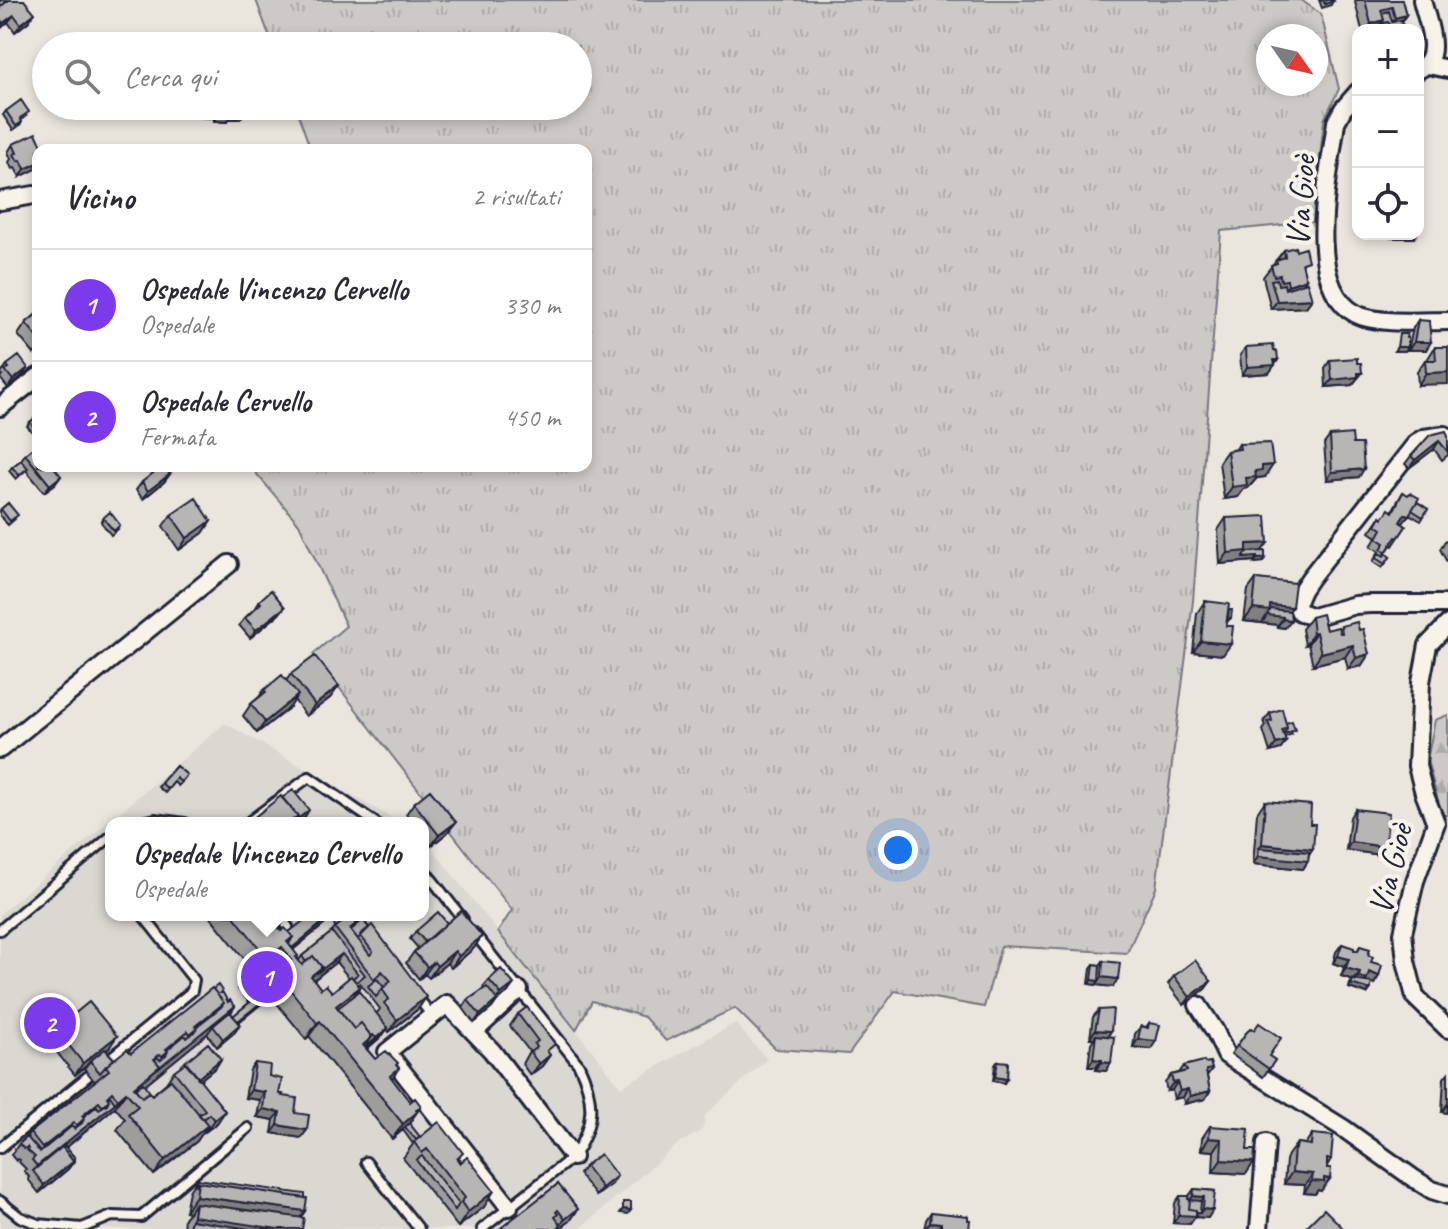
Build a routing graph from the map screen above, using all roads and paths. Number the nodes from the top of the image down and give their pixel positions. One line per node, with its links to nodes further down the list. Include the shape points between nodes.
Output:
1 (1422, 0): 2 (street, via 1433,47)
2 (1424, 67)
3 (1424, 68): 4 (street)
4 (1448, 69)
5 (1354, 96): 8 (street, Via Gioè, via 1336,122 1330,168 1323,250 1332,290 1356,314 1373,320)
6 (32, 195): 7 (street)
7 (0, 201)
8 (1448, 321)
9 (32, 382): 10 (street)
10 (0, 407)
11 (1448, 437): 13 (street, via 1417,442 1310,578 1296,604 1313,617 1355,605)
12 (229, 564): 15 (street)
13 (1448, 604)
14 (1448, 624): 28 (street, Via Gioè, via 1428,645 1421,682 1417,766 1436,823 1403,933 1415,997)
15 (0, 749)
16 (255, 817): 17 (lane, via 309,777)
17 (367, 817)
18 (105, 841): 23 (lane)
19 (429, 876): 25 (lane)
20 (147, 921): 32 (lane, via 194,980 192,991)
21 (284, 921): 22 (lane)
22 (288, 927)
23 (0, 930)
24 (406, 983): 27 (lane)
25 (519, 990): 29 (street); 33 (lane, via 579,1065 588,1085 589,1123)
26 (1198, 1005): 35 (street, via 1226,1055 1422,1184)
27 (432, 1016): 29 (street, via 447,1004); 37 (street, via 387,1052)
28 (1448, 1029)
29 (474, 1032): 33 (street)
30 (248, 1128): 38 (lane, via 141,1217 112,1216)
31 (1266, 1143): 41 (street)
32 (0, 1148)
33 (573, 1157): 37 (lane)
34 (366, 1162): 39 (lane)
35 (1448, 1195)
36 (0, 1201): 38 (lane, via 30,1222)
37 (509, 1207): 40 (lane)
38 (82, 1228)
39 (419, 1229)
40 (482, 1229)
41 (1259, 1229)

